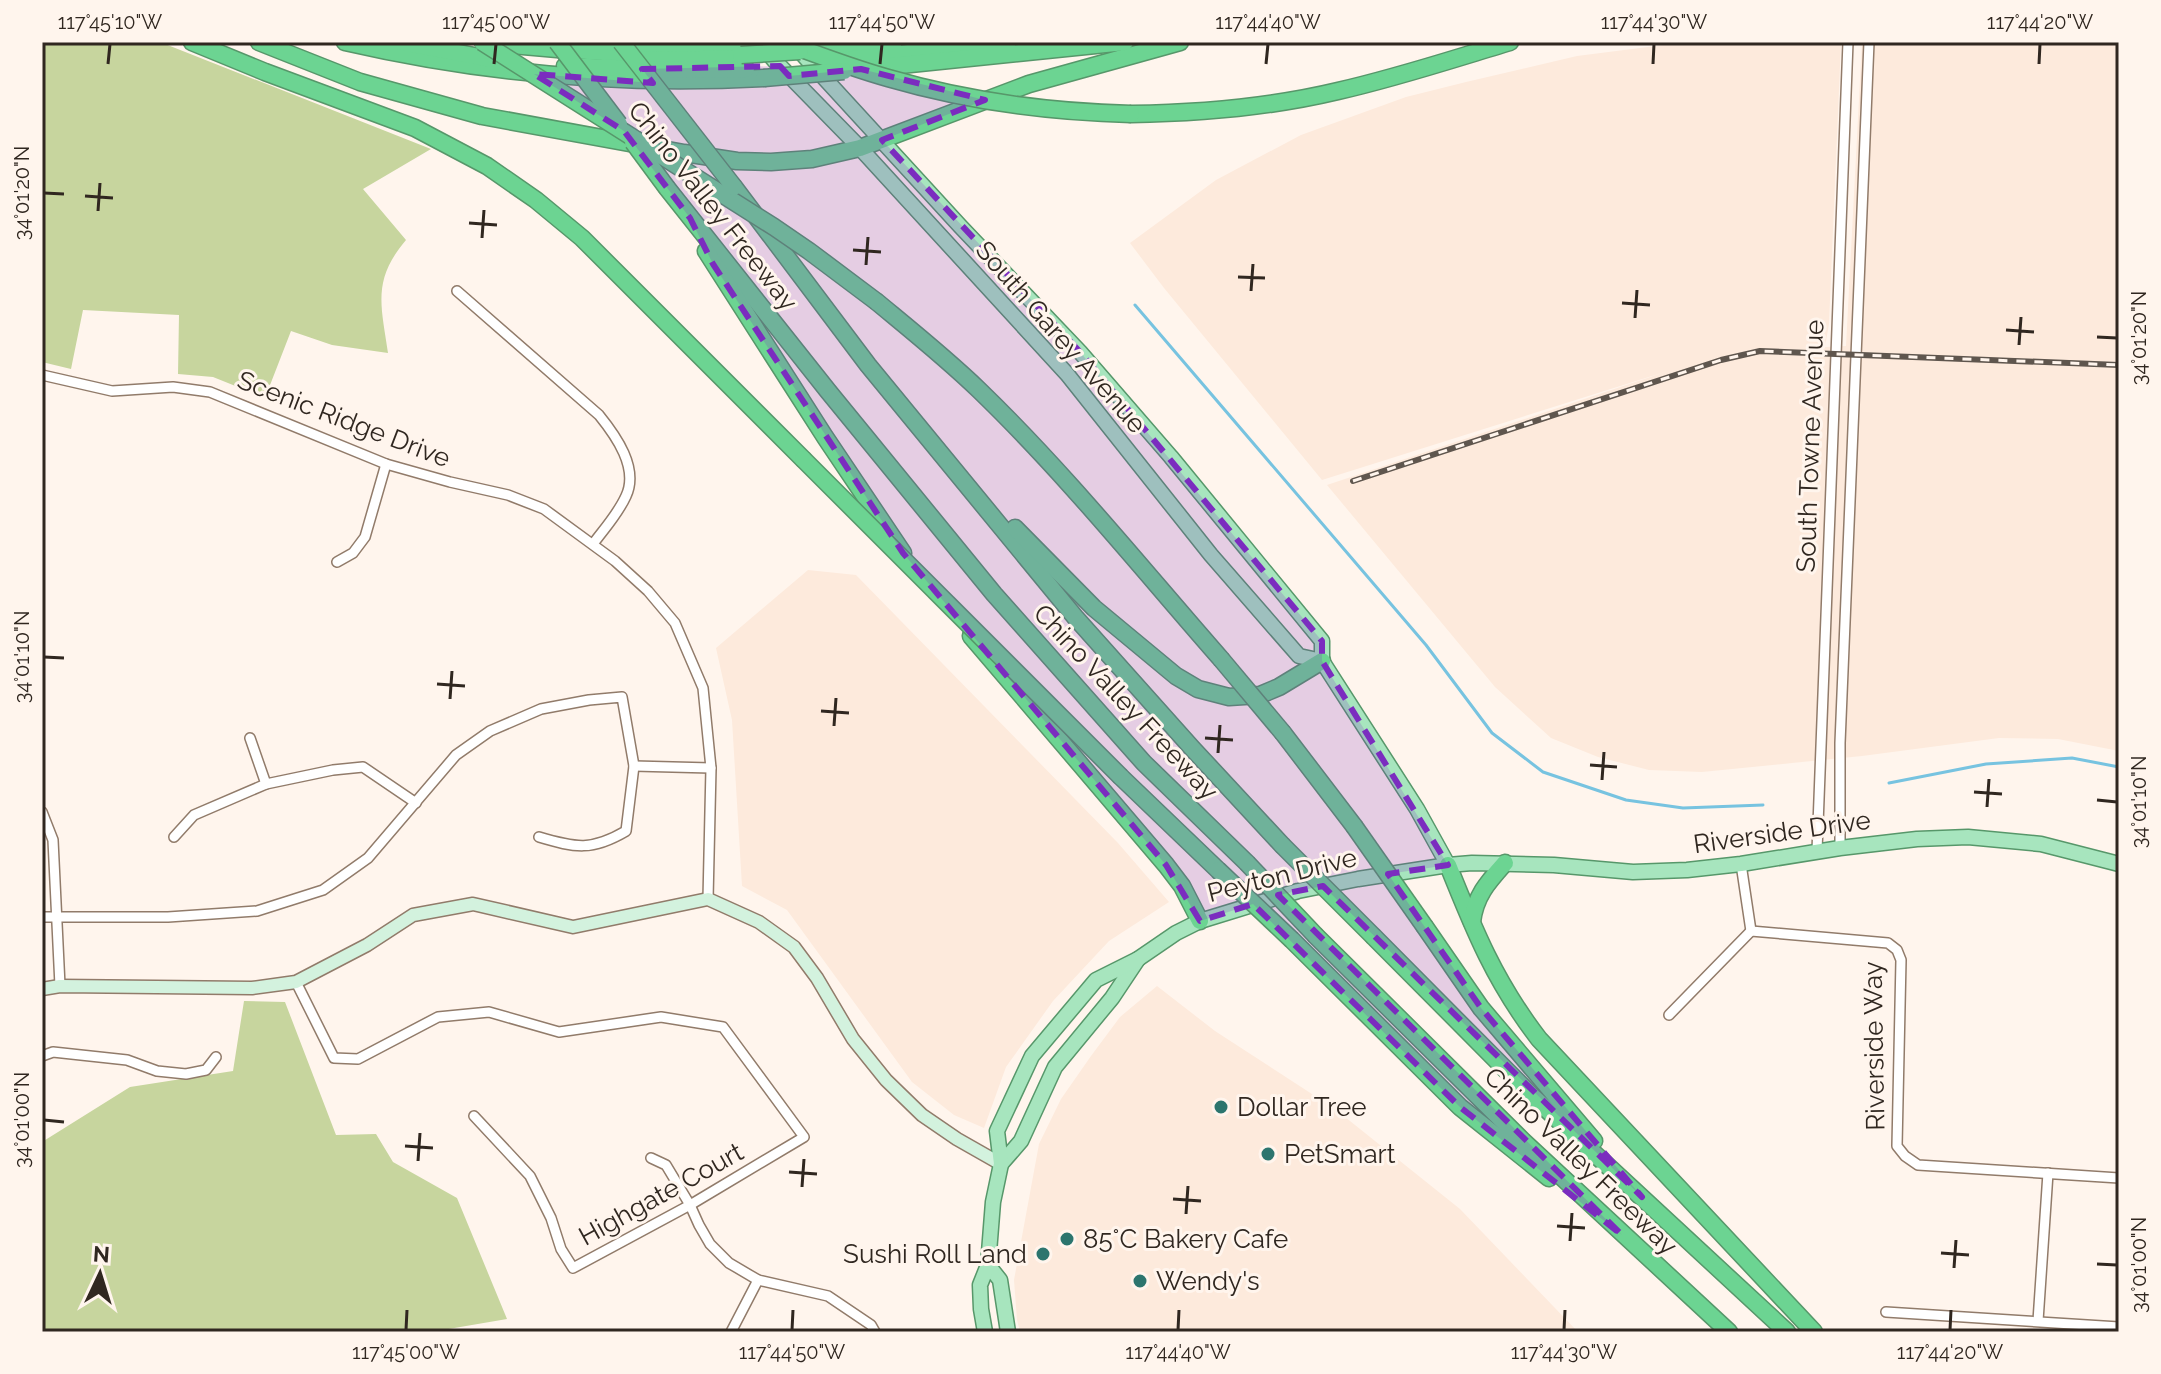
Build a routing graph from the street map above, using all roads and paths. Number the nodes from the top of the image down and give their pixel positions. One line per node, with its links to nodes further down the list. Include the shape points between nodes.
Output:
1 (192, 42): 68 (highway, bridge, via 415,128 487,166 582,238 1460,1107)
2 (259, 42): 23 (highway, via 360,82 442,106 684,153 771,162)
3 (345, 42): 21 (highway, via 459,65 547,75 671,82)
4 (401, 42): 21 (highway, via 550,65)
5 (482, 42): 19 (highway, via 642,55); 66 (highway, bridge, via 838,272 956,368 1022,433 1283,733 1481,1008)
6 (557, 42): 24 (highway, Chino Valley Freeway, bridge)
7 (609, 42): 19 (highway)
8 (621, 42): 30 (highway, Chino Valley Freeway, bridge, via 868,365)
9 (759, 42): 23 (main road, South Garey Avenue)
10 (783, 42): 16 (highway, bridge, via 887,78 963,96 1060,111 1131,114 1218,110 1335,92)
11 (791, 42): 22 (main road, South Garey Avenue)
12 (894, 42): 20 (highway)
13 (1008, 42): 20 (highway)
14 (1125, 42): 20 (highway)
15 (1180, 42): 22 (highway, via 1029,84)
16 (1510, 42)
17 (1848, 42): 43 (street, South Towne Avenue)
18 (1869, 42): 42 (street, South Towne Avenue)
19 (738, 47): 20 (highway, bridge)
20 (833, 61): 21 (highway, bridge)
21 (760, 73)
22 (882, 140): 23 (highway); 26 (main road, South Garey Avenue)
23 (860, 148): 25 (main road, South Garey Avenue)
24 (690, 218): 51 (highway, via 713,264 903,553 1166,865); 68 (highway, Chino Valley Freeway, bridge, via 985,582 1144,763)
25 (938, 233): 26 (main road); 33 (main road, South Garey Avenue, via 1067,374 1299,656)
26 (998, 266): 33 (main road, South Garey Avenue, via 1171,457 1322,641)
27 (457, 291): 31 (street, via 599,415 618,439 629,471 627,494)
28 (42, 375): 29 (street, Scenic Ridge Drive, via 112,391 173,387 210,392)
29 (386, 464): 31 (street, Scenic Ridge Drive, via 508,495 544,509); 32 (street, via 365,537)
30 (963, 480): 33 (highway, via 1094,608 1198,689 1229,697 1260,695); 66 (highway, Chino Valley Freeway, bridge, via 1075,617 1282,845 1530,1094)
31 (593, 544): 36 (street, Scenic Ridge Drive, via 648,591 675,623 703,688)
32 (337, 562)
33 (1322, 661): 47 (main road, South Garey Avenue)
34 (250, 738): 37 (street)
35 (634, 766): 36 (street); 38 (street, via 622,697 589,700 541,709 490,731 456,755); 41 (street, via 626,831 608,842 573,847)
36 (711, 768): 48 (street, Scenic Ridge Drive)
37 (266, 784): 38 (street, via 363,767); 40 (street, via 194,815)
38 (416, 803): 49 (street, via 368,858 323,890 257,911)
39 (42, 812): 49 (street, via 53,840)
40 (174, 837)
41 (539, 837)
42 (1840, 848): 43 (main road, Riverside Drive); 46 (main road, Riverside Drive, via 1968,837 2041,844)
43 (1817, 851): 45 (main road, Riverside Drive)
44 (1505, 863): 45 (main road, Riverside Drive, via 1633,872); 47 (main road, Riverside Drive); 52 (highway, via 1476,899)
45 (1741, 864): 53 (street)
46 (2119, 864)
47 (1448, 865): 51 (main road, Peyton Drive, via 1298,891); 52 (highway)
48 (708, 899): 55 (street, via 573,927 473,904 413,915); 63 (street, via 759,922 794,947 886,1080 922,1115)
49 (57, 916): 50 (street); 56 (street)
50 (42, 917)
51 (1200, 921): 54 (main road, Peyton Drive)
52 (1472, 923): 80 (highway, via 1498,979 1539,1039)
53 (1751, 931): 58 (street); 64 (street, Riverside Way, via 1888,943 1897,950 1897,1146 1918,1165)
54 (1138, 959): 63 (main road, Peyton Drive, via 1055,1067 1021,1141); 63 (main road, Peyton Drive, via 1096,980 1032,1056 997,1131)
55 (296, 982): 56 (street, via 252,988); 67 (street, Highgate Court, via 334,1058 358,1059 438,1017 489,1012 559,1032 661,1017 723,1027 804,1137)
56 (60, 986): 57 (street)
57 (42, 989)
58 (1669, 1015)
59 (42, 1056): 60 (street, via 53,1052 127,1060 186,1074 206,1070)
60 (216, 1057)
61 (474, 1116): 67 (street, Highgate Court, via 530,1176 573,1268)
62 (651, 1158): 67 (street, via 666,1165)
63 (1001, 1164): 69 (main road, Peyton Drive)
64 (2048, 1173): 65 (street); 72 (street)
65 (2119, 1178)
66 (1642, 1197): 79 (highway, Chino Valley Freeway)
67 (690, 1205): 70 (street, via 710,1244)
68 (1622, 1235): 78 (highway, Chino Valley Freeway)
69 (988, 1265): 76 (main road, Peyton Drive, via 980,1285); 77 (main road, Peyton Drive, via 1000,1280)
70 (758, 1280): 74 (street); 75 (street, via 828,1296)
71 (1886, 1312): 72 (street)
72 (2038, 1321): 73 (street)
73 (2119, 1327)
74 (731, 1332)
75 (875, 1332)
76 (985, 1332)
77 (1008, 1332)
78 (1729, 1332)
79 (1787, 1332)
80 (1814, 1332)

